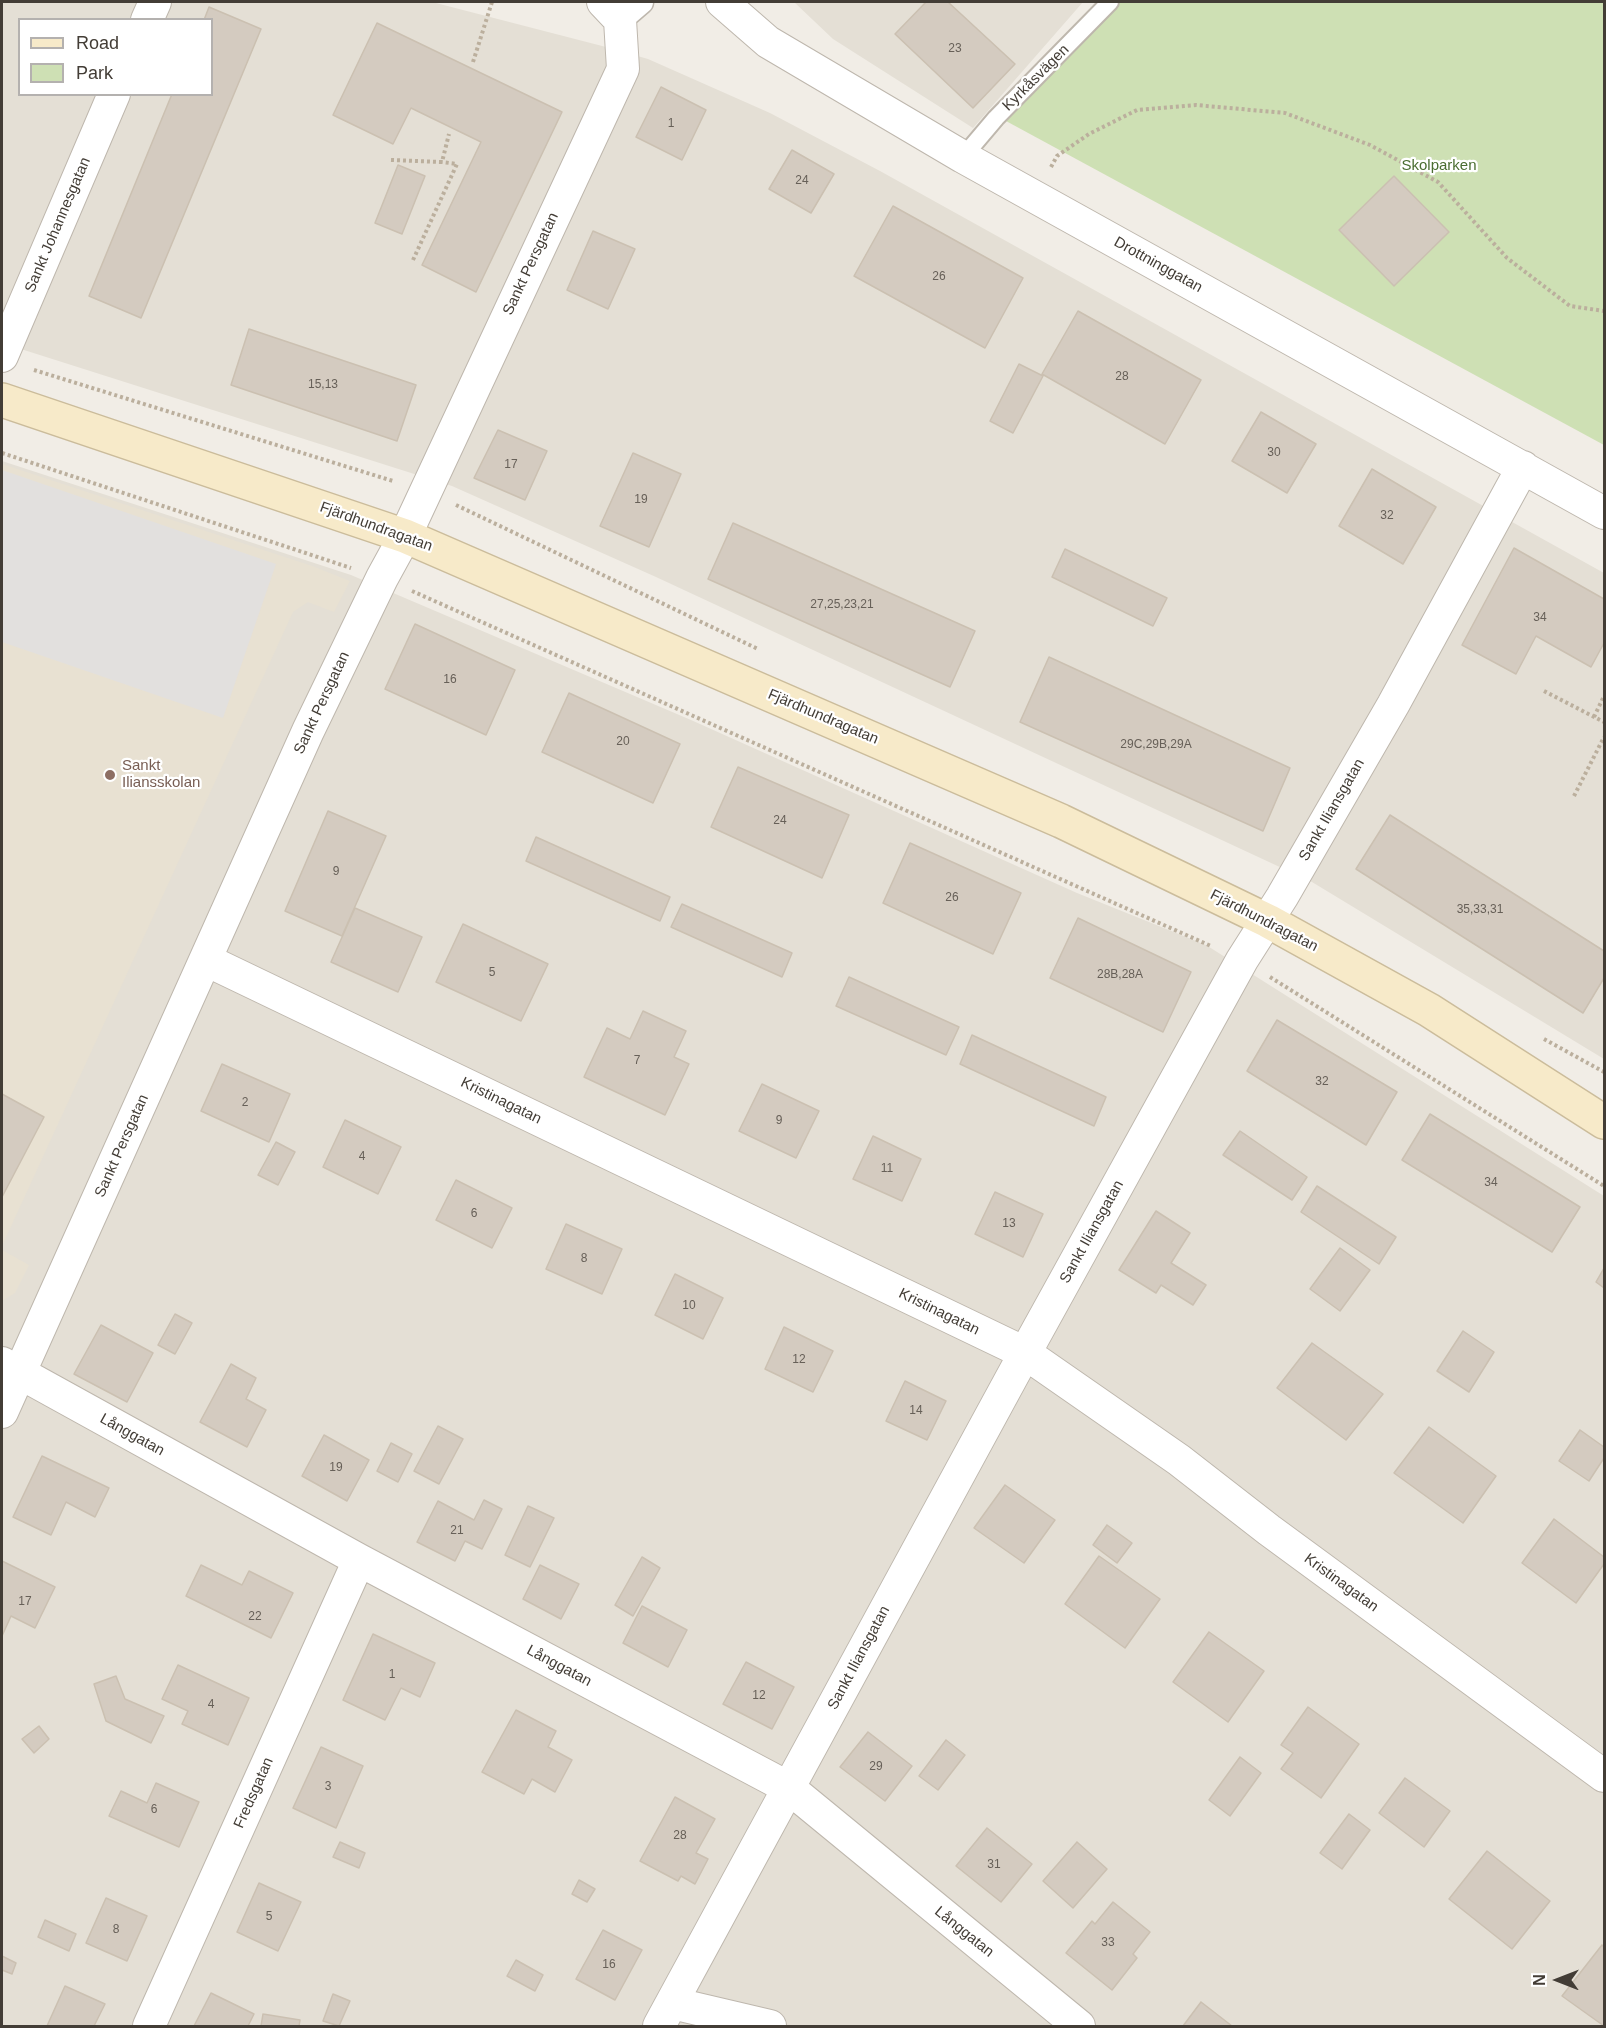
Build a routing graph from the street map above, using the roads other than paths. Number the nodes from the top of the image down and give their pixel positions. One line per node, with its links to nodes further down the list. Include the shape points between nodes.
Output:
1 (155, 2): 5 (street)
2 (722, 2): 7 (street, Drottninggatan, via 768,42)
3 (1110, 2): 7 (lane, Kyrkåsvägen)
4 (621, 8): 12 (street, Sankt Persgatan, via 623,69)
5 (148, 18)
6 (113, 96): 8 (street, Sankt Johannesgatan)
7 (963, 157): 10 (street, Drottninggatan)
8 (2, 356)
9 (2, 400): 12 (main road, Fjärdhundragatan)
10 (1523, 467): 11 (street, Drottninggatan); 13 (street, Sankt Iliansgatan, via 1393,705)
11 (1605, 513)
12 (405, 536): 13 (main road, Fjärdhundragatan, via 1061,820); 14 (street, Sankt Persgatan, via 308,731)
13 (1268, 921): 15 (main road, Fjärdhundragatan, via 1429,1011); 16 (street, Sankt Iliansgatan, via 1242,960)
14 (206, 960): 16 (street, Kristinagatan); 17 (street, Sankt Persgatan)
15 (1605, 1122)
16 (1024, 1353): 20 (street, Kristinagatan, via 1179,1460); 21 (street, Sankt Iliansgatan)
17 (10, 1368): 18 (street, Sankt Persgatan); 19 (street, Långgatan)
18 (2, 1412)
19 (359, 1560): 21 (street, Långgatan); 23 (street, Fredsgatan)
20 (1605, 1776)
21 (789, 1788): 22 (street, Sankt Iliansgatan); 25 (street, Långgatan)
22 (666, 2015): 24 (street)
23 (148, 2026)
24 (770, 2026)
25 (1079, 2026)

